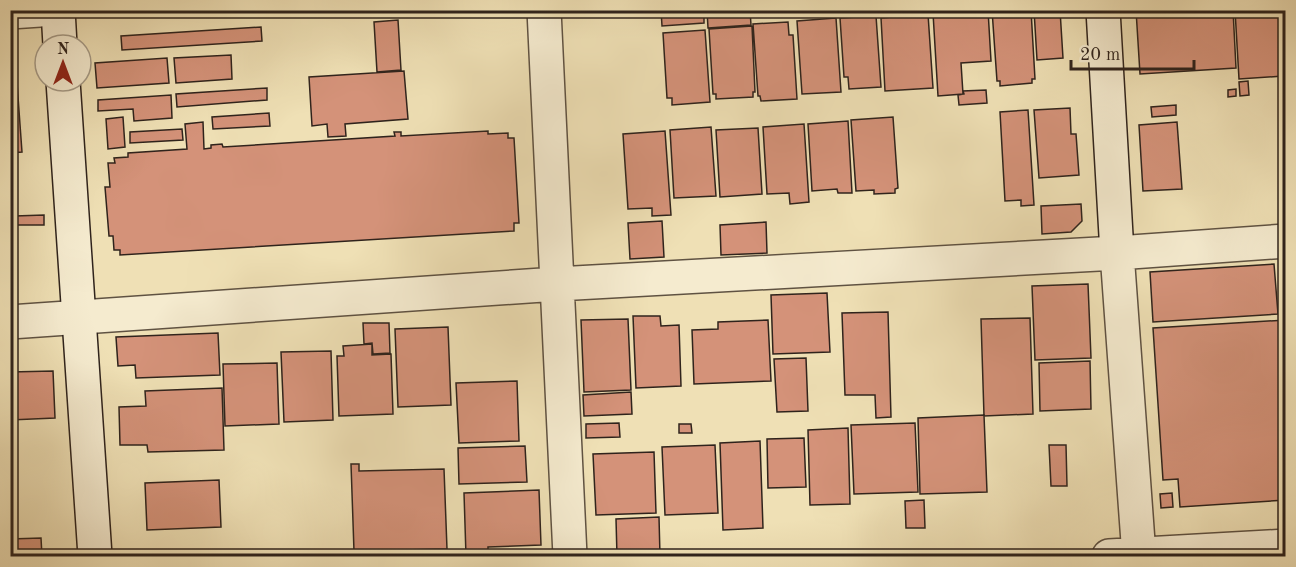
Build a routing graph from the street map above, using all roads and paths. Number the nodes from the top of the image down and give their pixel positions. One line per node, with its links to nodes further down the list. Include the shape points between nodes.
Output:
1 (40, 10): 5 (street)
2 (58, 10): 6 (street)
3 (543, 10): 10 (street)
4 (1103, 10): 9 (street)
5 (10, 12)
6 (59, 33)
7 (64, 93): 11 (street)
8 (1286, 241): 9 (street)
9 (1117, 253): 10 (street); 16 (street)
10 (557, 284): 11 (street); 15 (street)
11 (79, 316): 12 (street); 14 (street)
12 (10, 322)
13 (1286, 546): 16 (street)
14 (95, 556)
15 (570, 556)
16 (1129, 556)

